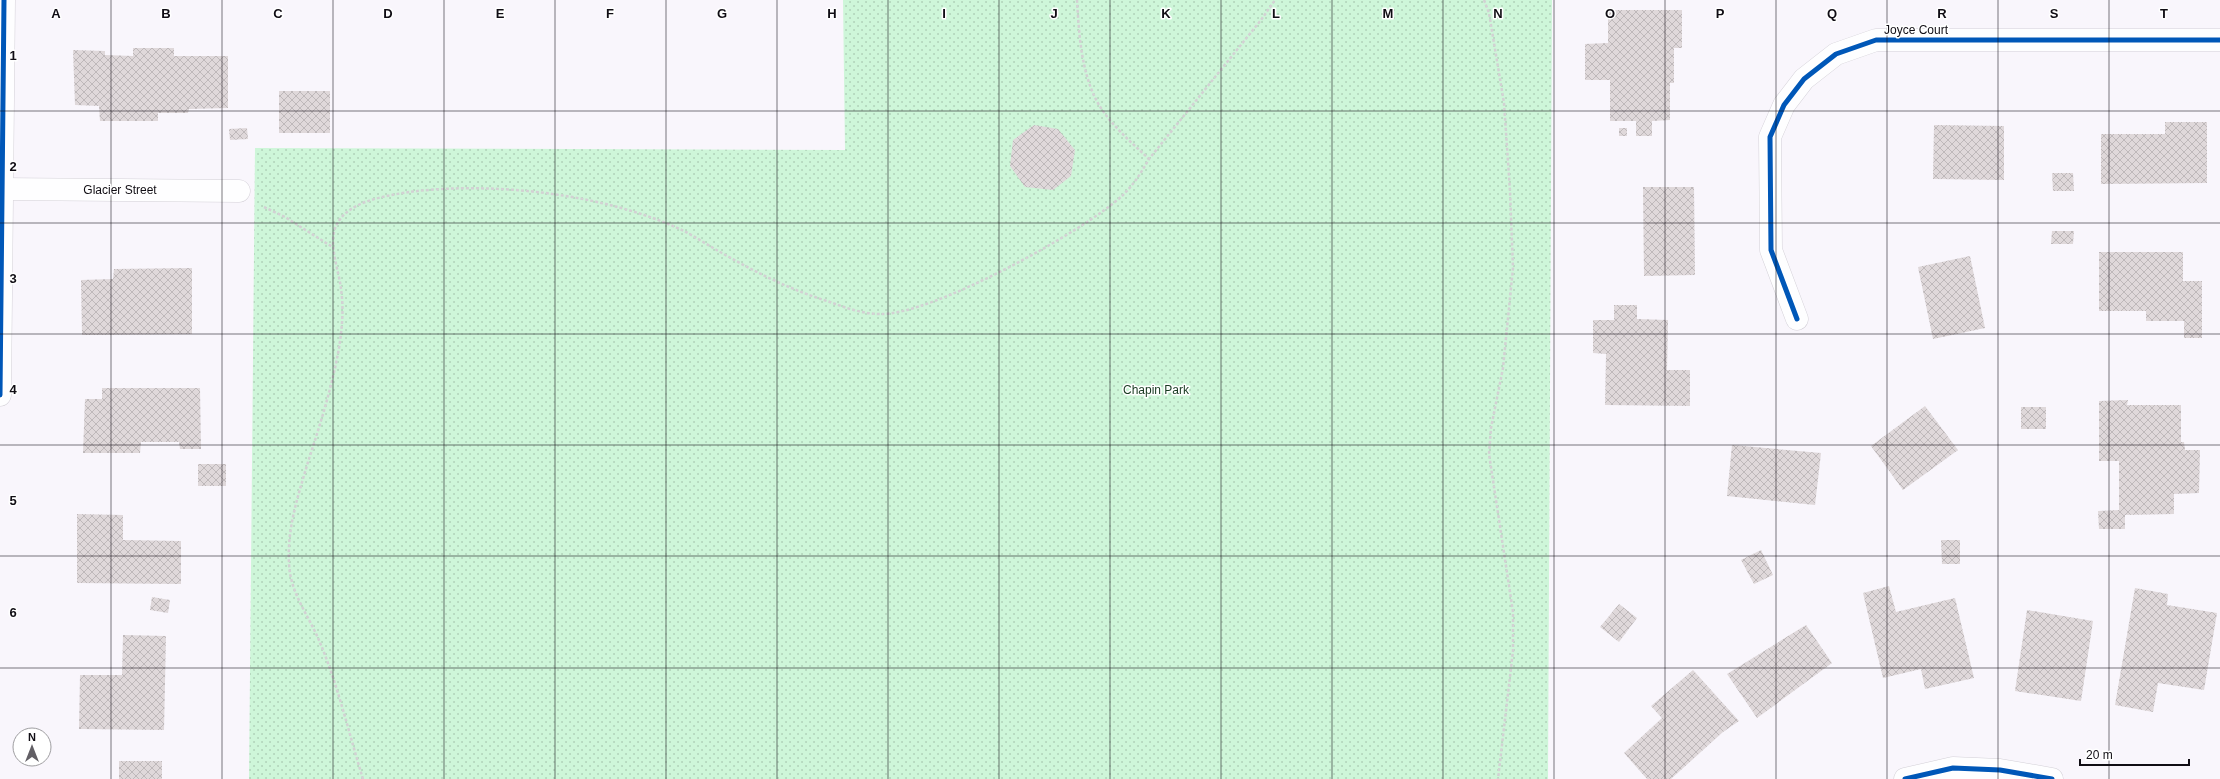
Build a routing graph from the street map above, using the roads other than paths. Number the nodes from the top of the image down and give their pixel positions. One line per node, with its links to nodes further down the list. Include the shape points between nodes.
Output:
1 (4, 0): 3 (street)
2 (2220, 40): 5 (street, Joyce Court, via 1876,40 1836,54 1804,79 1784,105 1770,137 1771,250)
3 (1, 189): 4 (street, Glacier Street); 6 (street)
4 (239, 191)
5 (1797, 319)
6 (0, 395)
7 (1905, 779): 8 (street, via 1953,768 2000,770)
8 (2052, 779)

